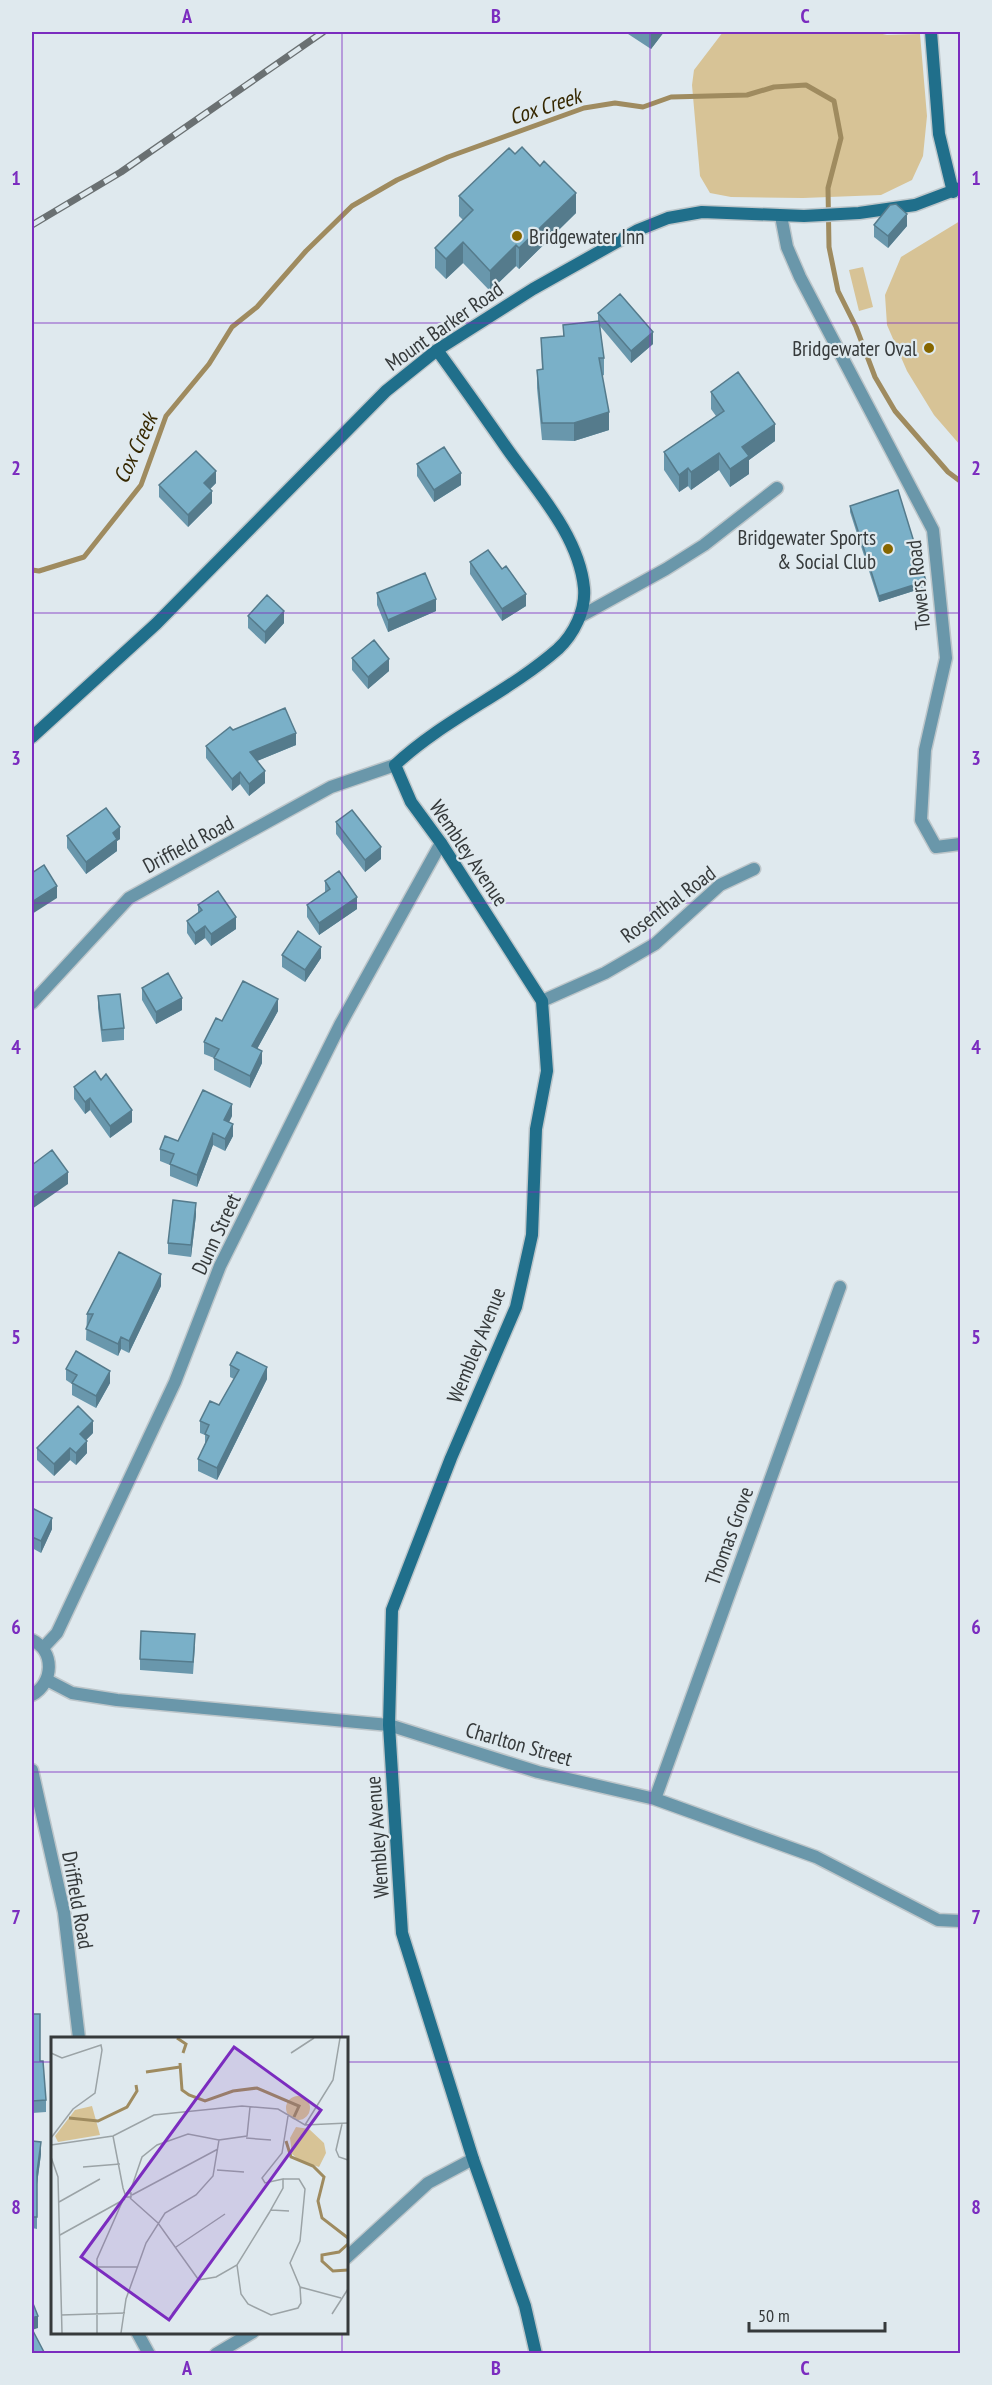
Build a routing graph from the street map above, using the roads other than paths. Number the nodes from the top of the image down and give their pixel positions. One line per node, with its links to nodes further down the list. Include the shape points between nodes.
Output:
1 (931, 32): 2 (street, via 939,135)
2 (957, 190): 3 (street, Mount Barker Road, via 915,205 859,213)
3 (781, 216): 4 (street, Mount Barker Road, via 702,212 658,222 542,284); 10 (street, Towers Road, via 787,248 800,277 933,530 946,658 925,750 921,820 936,847)
4 (437, 350): 6 (street, via 555,516 577,559 584,589); 7 (street, Mount Barker Road, via 386,391 156,624)
5 (777, 488): 6 (street, via 695,551)
6 (581, 616): 8 (street, via 560,647 416,746)
7 (32, 737)
8 (395, 765): 9 (street, Wembley Avenue, via 411,802); 13 (street, Driffield Road, via 330,787 129,898)
9 (441, 843): 12 (street, Wembley Avenue); 16 (street, Dunn Street, via 340,1024 220,1266 175,1382 57,1633)
10 (960, 844)
11 (754, 869): 12 (street, Rosenthal Road, via 720,885 655,944 605,973)
12 (542, 1001): 19 (street, Wembley Avenue, via 547,1071 536,1129 530,1246 516,1307 392,1610)
13 (32, 1003)
14 (840, 1287): 21 (street, Thomas Grove)
15 (32, 1640): 16 (street)
16 (43, 1648): 17 (street, via 49,1664)
17 (46, 1680): 18 (street); 19 (street, Charlton Street, via 72,1693 117,1700)
18 (32, 1695)
19 (389, 1725): 21 (street, Charlton Street, via 538,1773); 24 (street, Wembley Avenue, via 402,1933)
20 (32, 1770): 23 (street, Driffield Road, via 64,1912)
21 (655, 1799): 22 (street, Charlton Street, via 816,1857 938,1920)
22 (960, 1921)
23 (79, 2037)
24 (473, 2158): 25 (street, via 428,2183); 30 (street, Wembley Avenue, via 525,2306)
25 (348, 2256)
26 (138, 2334): 28 (street)
27 (250, 2334): 29 (street)
28 (149, 2354)
29 (216, 2354)
30 (536, 2354)

